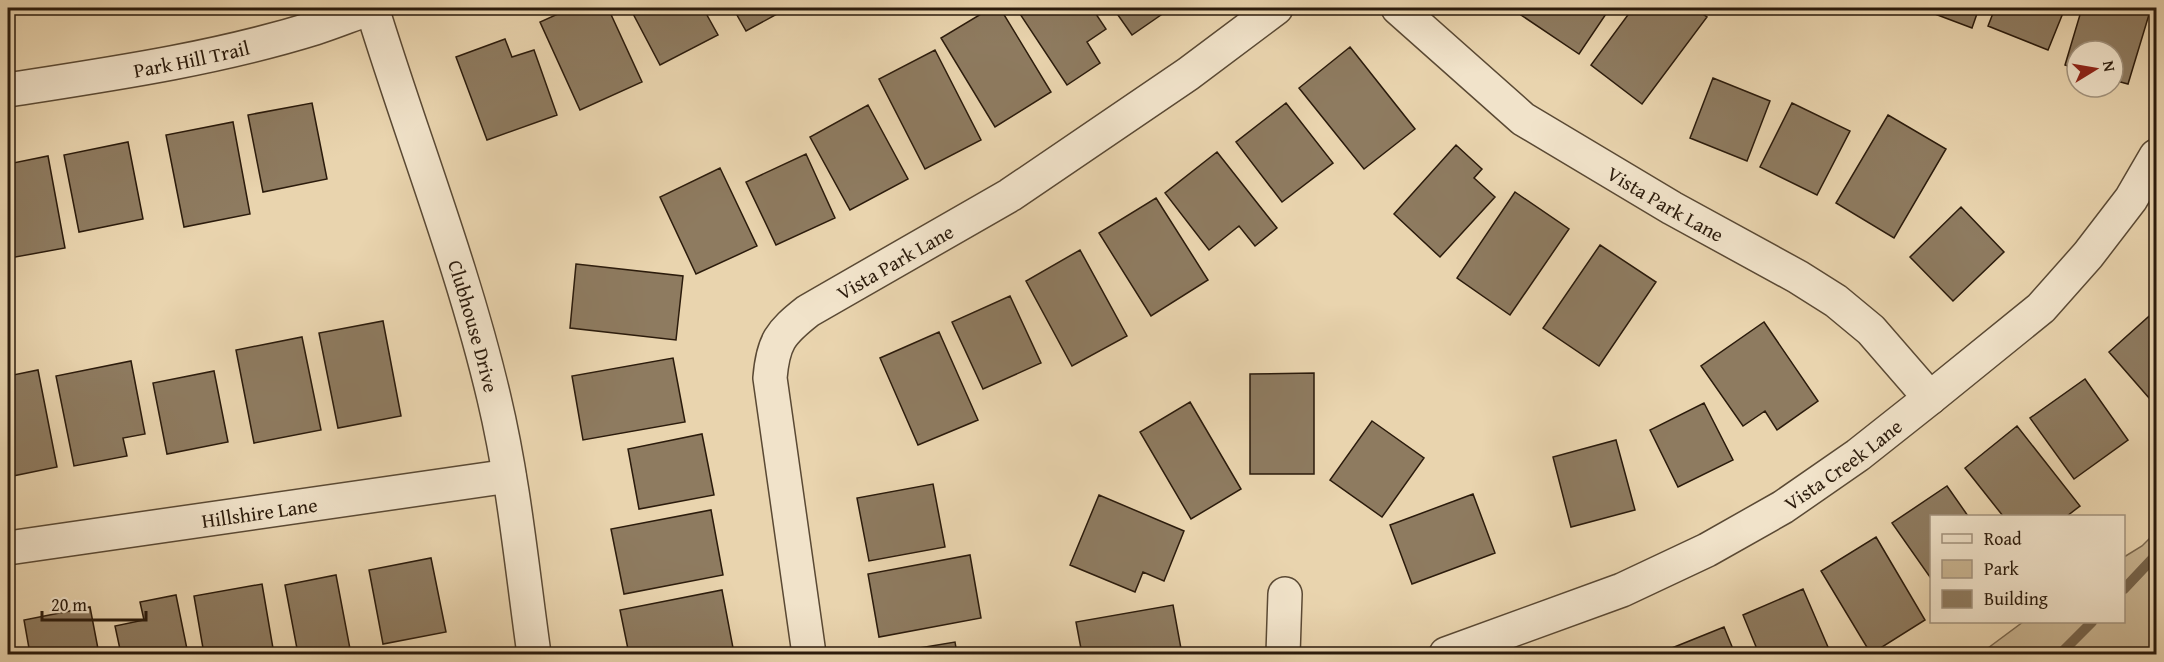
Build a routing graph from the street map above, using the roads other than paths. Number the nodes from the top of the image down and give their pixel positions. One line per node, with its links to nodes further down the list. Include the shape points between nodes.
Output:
1 (372, 8): 4 (street, Park Hill Trail, via 238,49); 7 (street, Clubhouse Drive, via 478,335)
2 (1276, 8): 11 (street, Vista Park Lane, via 1188,74 1010,195 808,311 786,328 772,356 770,378)
3 (1398, 8): 6 (street, Vista Park Lane, via 1523,119 1836,301 1871,330)
4 (8, 90)
5 (2157, 156): 6 (street, Vista Creek Lane, via 2132,199 2041,308)
6 (1930, 398): 13 (street, Vista Creek Lane, via 1783,507 1707,550 1622,590)
7 (509, 476): 8 (street, Hillshire Lane); 10 (street, Clubhouse Drive)
8 (8, 548)
9 (1285, 594): 12 (street)
10 (534, 654)
11 (808, 654)
12 (1283, 654)
13 (1446, 654)

